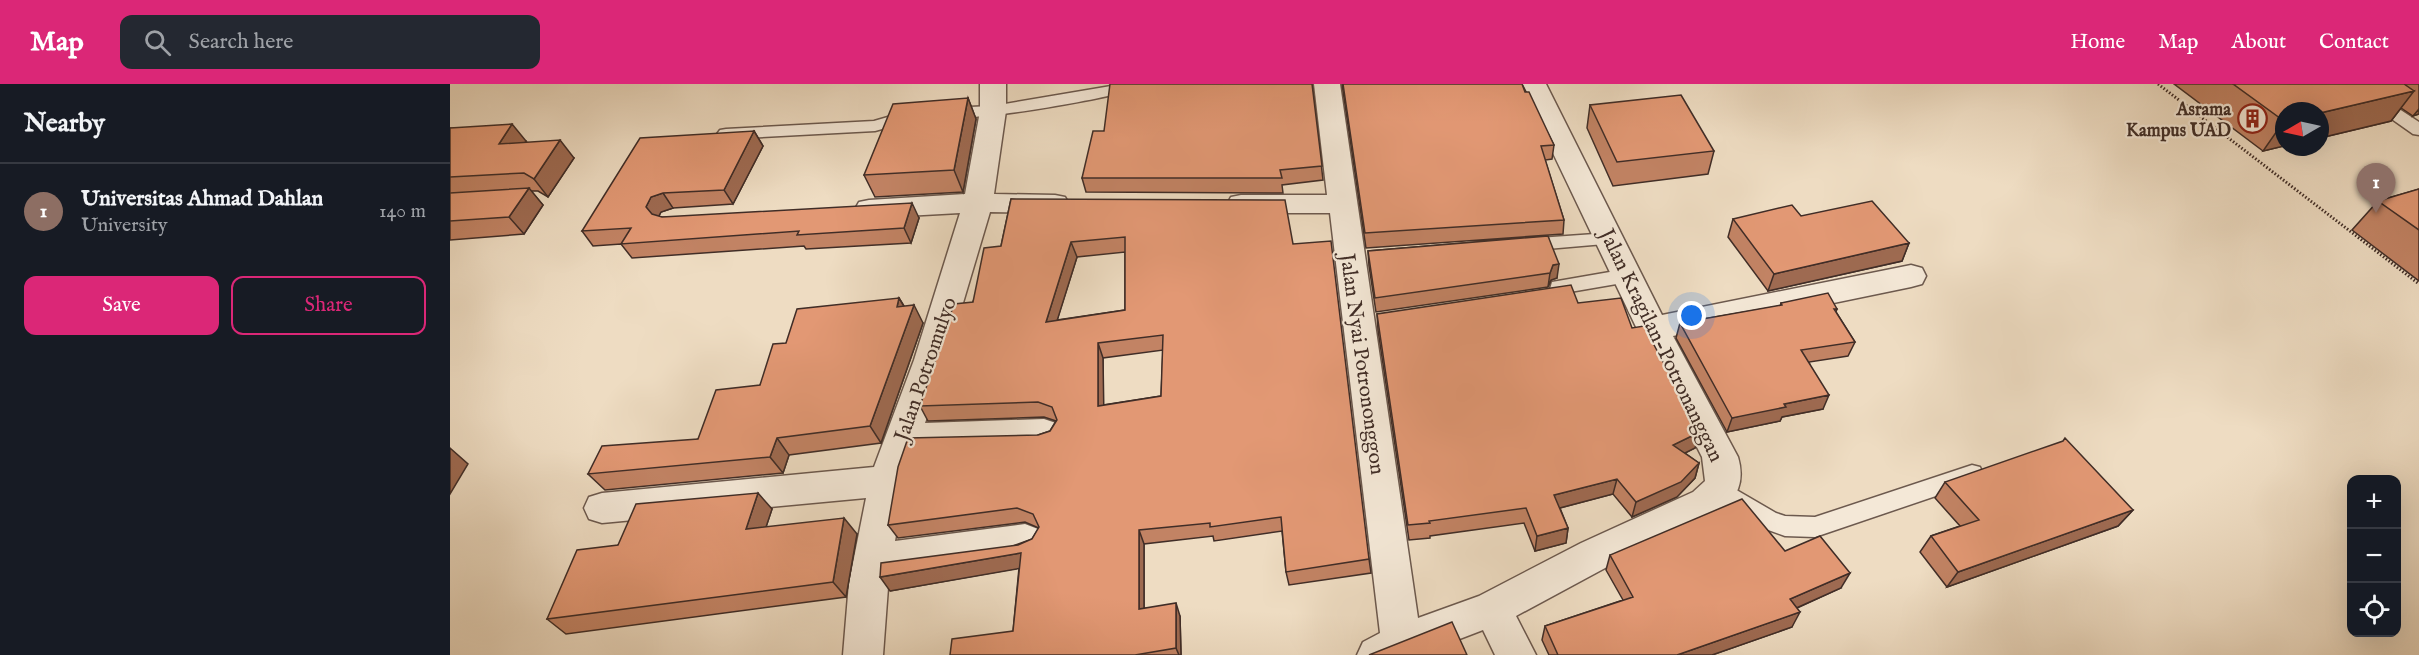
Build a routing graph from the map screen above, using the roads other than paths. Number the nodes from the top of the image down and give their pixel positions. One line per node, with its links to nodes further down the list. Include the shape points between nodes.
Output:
1 (1327, 84): 11 (street, Jalan Nyai Potrononggon)
2 (1533, 84): 13 (street, Jalan Kragilan-Potronanggan)
3 (2349, 84): 6 (lane)
4 (1112, 91): 5 (lane)
5 (993, 98): 7 (lane, via 875,126); 8 (street, Jalan Potromulyo)
6 (2419, 130)
7 (722, 134)
8 (978, 203): 9 (street); 12 (street); 20 (street, Jalan Potromulyo, via 930,360)
9 (1080, 204)
10 (1210, 204): 11 (street)
11 (1342, 204): 28 (street, Jalan Nyai Potrononggon, via 1361,257 1368,322)
12 (837, 211)
13 (1609, 239): 14 (lane); 15 (street, Jalan Kragilan-Potronanggan)
14 (1502, 247)
15 (1627, 276): 17 (lane, via 1559,287 1561,294); 18 (street, Jalan Kragilan-Potronanggan)
16 (1911, 276): 18 (street)
17 (1537, 297)
18 (1653, 329): 23 (street, Jalan Kragilan-Potronanggan, via 1720,457 1725,476)
19 (1044, 433): 20 (street)
20 (901, 436): 22 (street, Jalan Potromulyo)
21 (1988, 469): 23 (lane, via 1815,527 1785,526 1768,520)
22 (887, 482): 24 (street); 26 (street, Jalan Potromulyo)
23 (1721, 491): 27 (street, Jalan Kragilan-Potronanggan, via 1706,503 1594,555)
24 (602, 508)
25 (1025, 540): 26 (street)
26 (872, 560): 29 (street, Jalan Potromulyo)
27 (1492, 609): 28 (street, Jalan Kragilan-Potronanggan); 30 (street)
28 (1389, 649)
29 (863, 655)
30 (1516, 655)

